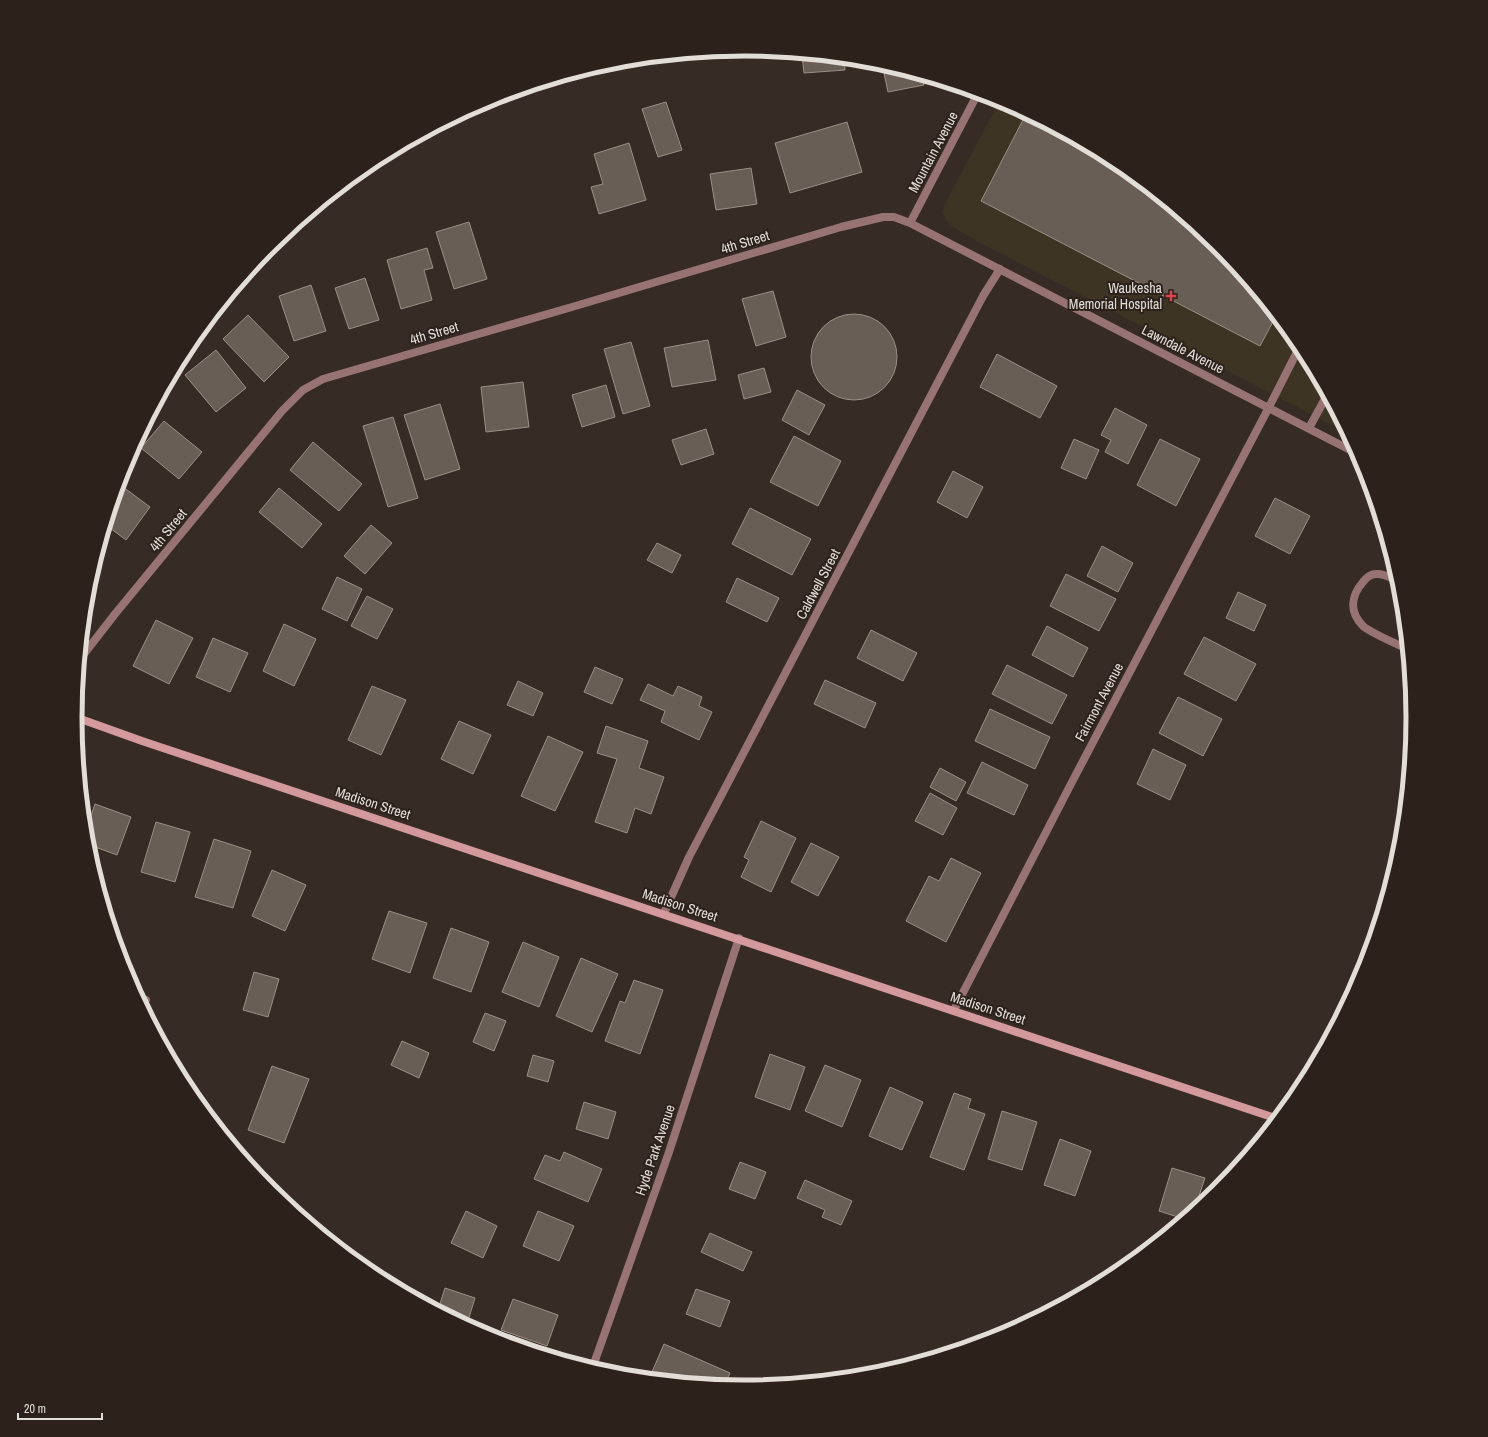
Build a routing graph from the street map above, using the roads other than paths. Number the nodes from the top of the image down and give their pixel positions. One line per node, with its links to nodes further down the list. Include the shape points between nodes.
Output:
1 (976, 98): 2 (street, Mountain Avenue)
2 (910, 223): 3 (street, Lawndale Avenue); 11 (street, 4th Street, via 894,217 883,217 841,227 323,379 303,390 282,411)
3 (1000, 269): 6 (street, Lawndale Avenue); 13 (street, Caldwell Street, via 983,296 689,857)
4 (1297, 353): 6 (street, Fairmont Avenue)
5 (1324, 399): 7 (street)
6 (1268, 407): 7 (street, Lawndale Avenue); 15 (street, Fairmont Avenue)
7 (1309, 428): 8 (street, Lawndale Avenue)
8 (1349, 449)
9 (1391, 578): 10 (street, via 1374,573 1366,578 1354,596 1352,606 1363,627)
10 (1402, 647)
11 (85, 653)
12 (82, 720): 13 (street, Madison Street)
13 (664, 913): 14 (street, Madison Street)
14 (739, 938): 15 (street, Madison Street); 17 (street, Hyde Park Avenue, via 668,1155)
15 (954, 1010): 16 (street, Madison Street)
16 (1274, 1117)
17 (594, 1363)

